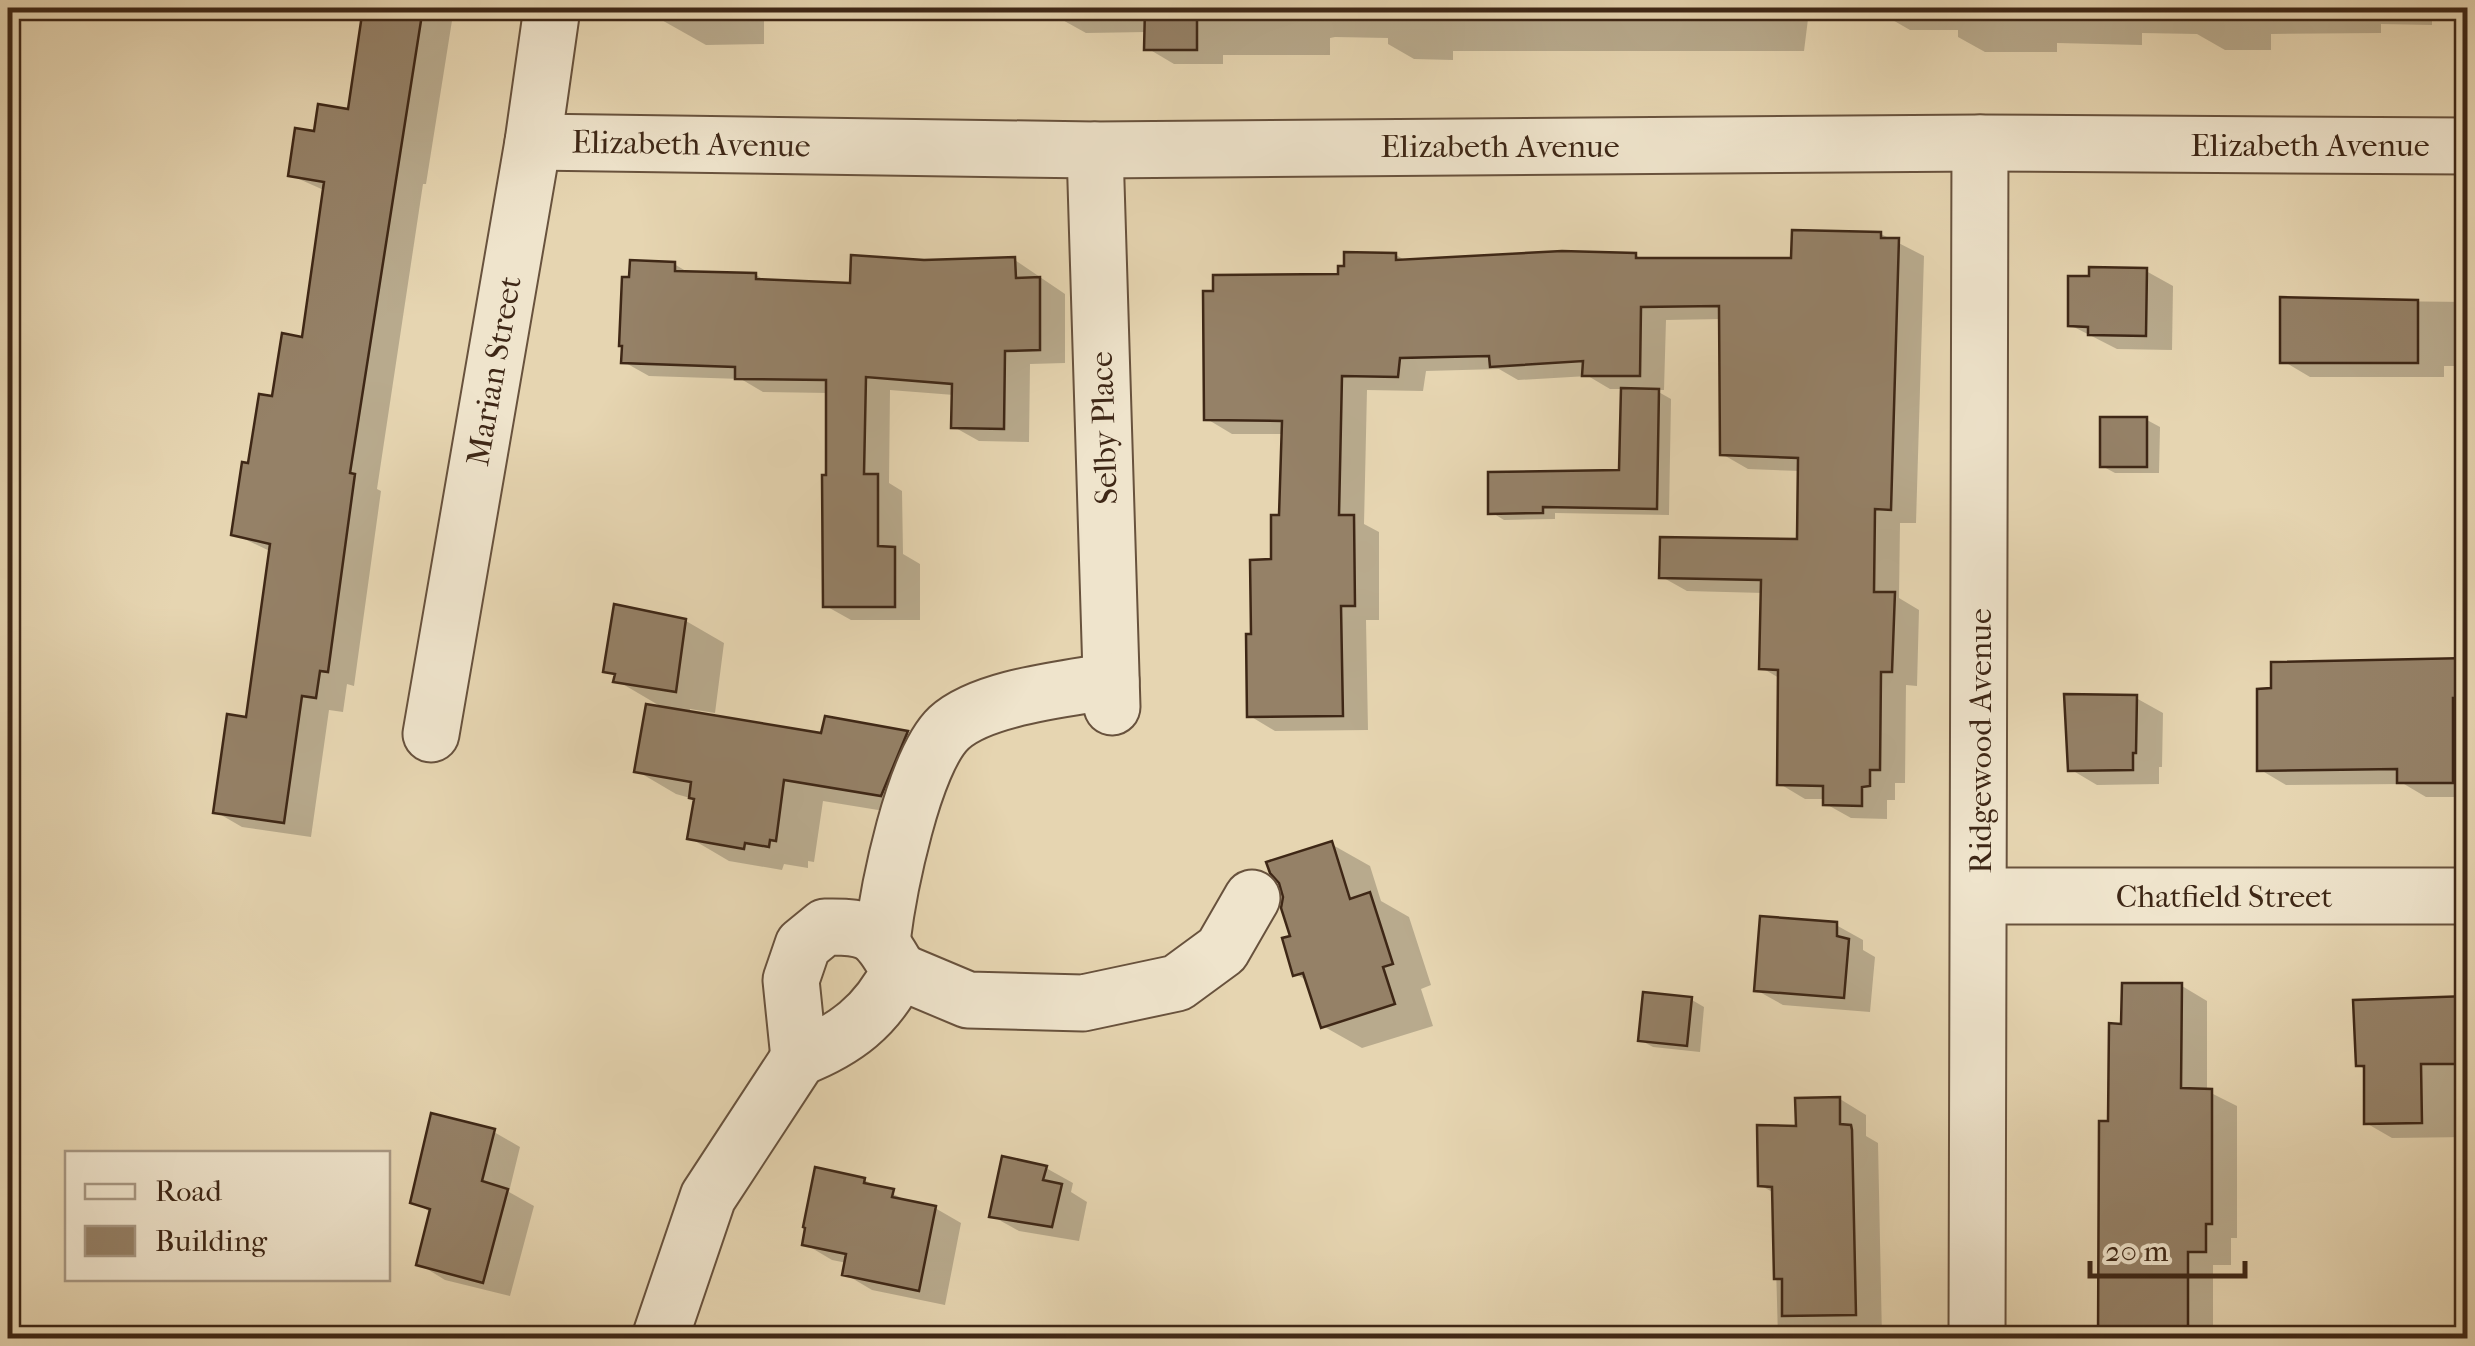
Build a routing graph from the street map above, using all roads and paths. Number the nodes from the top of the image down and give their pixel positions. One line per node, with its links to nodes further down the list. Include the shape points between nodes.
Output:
1 (552, 8): 2 (street, Marian Street)
2 (534, 142): 5 (street, Elizabeth Avenue); 6 (street, Marian Street)
3 (1980, 143): 4 (street, Elizabeth Avenue); 5 (street, Elizabeth Avenue); 7 (street, Ridgewood Avenue)
4 (2468, 146)
5 (1095, 150): 10 (street, Selby Place, via 1111,694 1029,695 949,728 927,760 888,894)
6 (431, 734)
7 (1980, 896): 8 (street, Chatfield Street); 13 (street, Ridgewood Avenue)
8 (2468, 896)
9 (1252, 898): 10 (street, via 1222,950 1177,983 1083,1003 968,1000)
10 (891, 956): 11 (street, via 885,998 830,1046); 11 (street, via 854,926 825,927 803,946 791,980)
11 (799, 1058): 12 (street, via 708,1196)
12 (660, 1338)
13 (1978, 1338)

